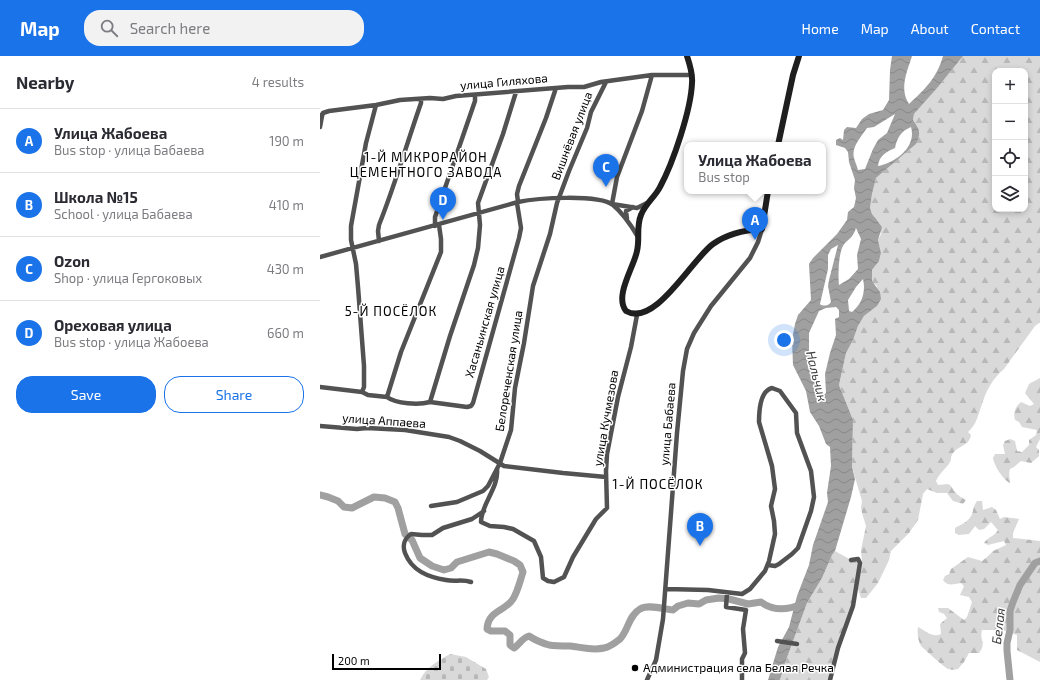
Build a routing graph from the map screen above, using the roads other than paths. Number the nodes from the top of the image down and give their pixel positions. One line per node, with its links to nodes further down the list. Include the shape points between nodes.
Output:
1 (687, 56): 4 (street)
2 (799, 56): 13 (street)
3 (652, 75): 4 (street, улица Гиляхова); 5 (street, улица Гиляхова); 18 (street, via 618,177)
4 (692, 75): 16 (street, via 691,92 681,132 668,170)
5 (606, 82): 6 (street, улица Гиляхова, via 584,87); 15 (street, Вишнёвая улица)
6 (556, 88): 7 (street, улица Гиляхова); 17 (street, Хасаньинская улица, via 519,186)
7 (516, 92): 8 (street, улица Гиляхова); 20 (street, via 478,203)
8 (474, 96): 9 (street, улица Гиляхова); 23 (street, via 473,109 435,217)
9 (420, 99): 10 (street, улица Гиляхова); 26 (street, via 405,154 379,225)
10 (376, 105): 11 (street, улица Гиляхова, via 329,111); 27 (street, via 351,226)
11 (321, 116): 12 (street)
12 (320, 127)
13 (779, 142)
14 (768, 194): 24 (street, улица Бабаева)
15 (559, 198): 17 (street); 18 (street, via 588,199); 35 (street, Белореченская улица, via 531,293 511,430)
16 (652, 200): 19 (street); 21 (street)
17 (517, 202): 20 (street); 33 (street, Хасаньинская улица, via 519,238 473,402 467,407)
18 (612, 204): 19 (street); 22 (street)
19 (635, 207): 21 (street); 22 (street, via 626,211)
20 (479, 213): 23 (street); 33 (street, via 478,248 474,265)
21 (641, 216): 22 (street, via 636,222); 25 (street)
22 (628, 221): 25 (street)
23 (437, 225): 26 (street); 32 (street, via 441,252 401,352)
24 (762, 228): 29 (street, via 743,231 714,243 668,295 651,309); 43 (street, улица Бабаева, via 750,258 711,306 689,343 683,371)
25 (638, 237): 29 (street, via 637,250 622,304 626,311)
26 (379, 241): 27 (street)
27 (353, 249): 28 (street); 31 (street, via 364,366)
28 (320, 257)
29 (637, 315): 37 (street, улица Кучмезова, via 607,454)
30 (320, 387): 31 (street, Хасаньинская улица)
31 (362, 392): 32 (street, Хасаньинская улица)
32 (387, 397): 33 (street, Хасаньинская улица, via 410,403)
33 (430, 402)
34 (320, 426): 35 (street, улица Аппаева, via 405,430 449,437 468,444)
35 (500, 463): 36 (street, Белореченская улица); 37 (street, улица Аппаева, via 508,467)
36 (497, 469): 38 (street, Белореченская улица, via 488,486 482,491 457,502); 39 (street, via 494,488)
37 (606, 477): 39 (street, улица Кучмезова, via 607,508 596,518 566,574 554,582 543,578 541,557 534,541 513,529 483,524 481,520)
38 (431, 506)
39 (484, 511): 42 (street, via 472,519 444,528 432,535 411,534 406,538 404,546 409,562 419,571 447,581)
40 (851, 560): 49 (street, via 858,559 860,564 855,600)
41 (768, 565): 41 (street, via 775,534 771,506 775,489 759,415 764,394 772,388 780,391 796,413 797,433 811,471 814,497 798,548 779,564); 44 (street, via 745,592)
42 (471, 582)
43 (666, 589): 44 (street, via 708,590); 47 (street, улица Бабаева, via 656,660)
44 (727, 594): 48 (street, via 727,608 746,610)
45 (777, 641): 46 (street)
46 (796, 644)
47 (647, 680)
48 (742, 680)
49 (830, 680)

